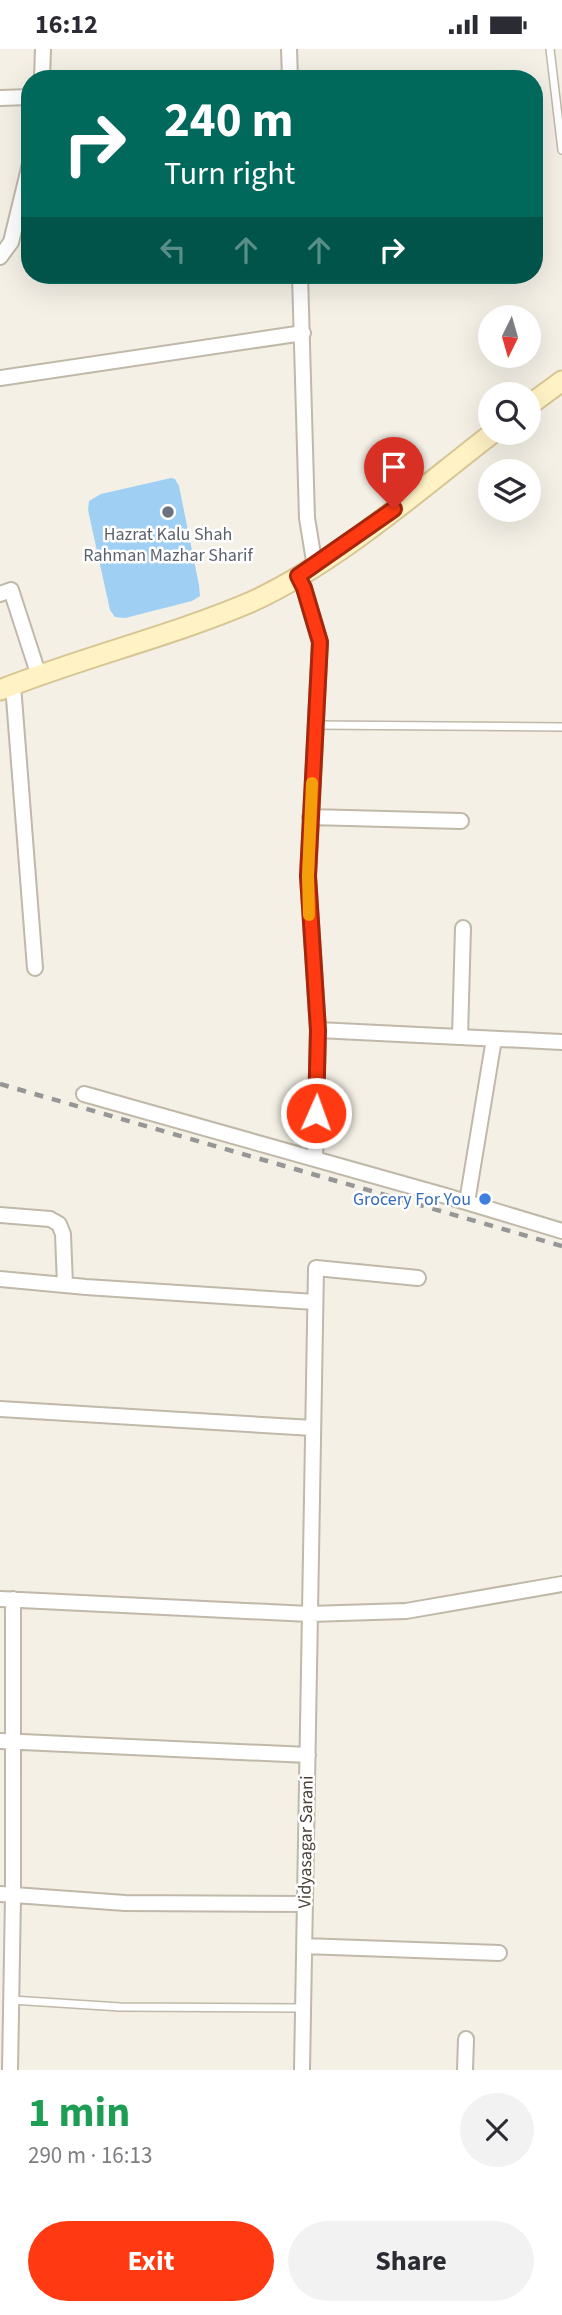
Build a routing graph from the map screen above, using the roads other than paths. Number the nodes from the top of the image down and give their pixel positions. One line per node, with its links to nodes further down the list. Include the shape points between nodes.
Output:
1 (43, 49): 4 (street)
2 (289, 49): 5 (street)
3 (550, 49): 8 (lane)
4 (42, 70)
5 (290, 70)
6 (21, 97): 7 (street)
7 (0, 98)
8 (562, 150)
9 (21, 195): 10 (street, via 13,234)
10 (0, 257)
11 (300, 284): 12 (street)
12 (303, 333): 13 (street); 17 (street)
13 (0, 378)
14 (562, 381): 15 (street)
15 (541, 396)
16 (478, 444): 17 (street)
17 (306, 572): 19 (street, via 204,621); 21 (street, via 304,588 320,642)
18 (0, 594): 19 (street, via 11,590)
19 (38, 677): 20 (street)
20 (6, 688): 26 (street)
21 (315, 725): 22 (lane); 23 (street)
22 (562, 727)
23 (310, 817): 24 (street); 27 (street, via 308,876)
24 (461, 821)
25 (463, 928): 28 (street)
26 (35, 968)
27 (318, 1030): 28 (street); 32 (street)
28 (460, 1037): 29 (street)
29 (494, 1039): 30 (street); 33 (street)
30 (562, 1042)
31 (84, 1094): 32 (street)
32 (315, 1159): 33 (street)
33 (467, 1202): 35 (street)
34 (0, 1215): 38 (street, via 50,1219 59,1224)
35 (562, 1231)
36 (418, 1278): 39 (street, Vidyasagar Sarani, via 316,1268)
37 (0, 1279): 38 (street)
38 (65, 1286): 39 (street)
39 (315, 1301): 41 (street, Vidyasagar Sarani)
40 (0, 1409): 41 (street)
41 (313, 1428): 44 (street, Vidyasagar Sarani)
42 (562, 1584): 44 (street, via 406,1611)
43 (7, 1599): 44 (street); 45 (street)
44 (309, 1614): 46 (street, Vidyasagar Sarani)
45 (6, 1741): 46 (street); 47 (street)
46 (308, 1755): 48 (street, Vidyasagar Sarani)
47 (7, 1895): 48 (street, via 125,1903); 51 (street)
48 (305, 1904): 49 (street, Vidyasagar Sarani)
49 (304, 1946): 50 (street); 52 (street, Vidyasagar Sarani)
50 (499, 1953)
51 (12, 2000): 52 (lane, via 120,2007); 54 (street)
52 (303, 2008): 55 (street, Vidyasagar Sarani)
53 (466, 2039): 56 (street)
54 (10, 2070)
55 (302, 2070)
56 (465, 2070)

